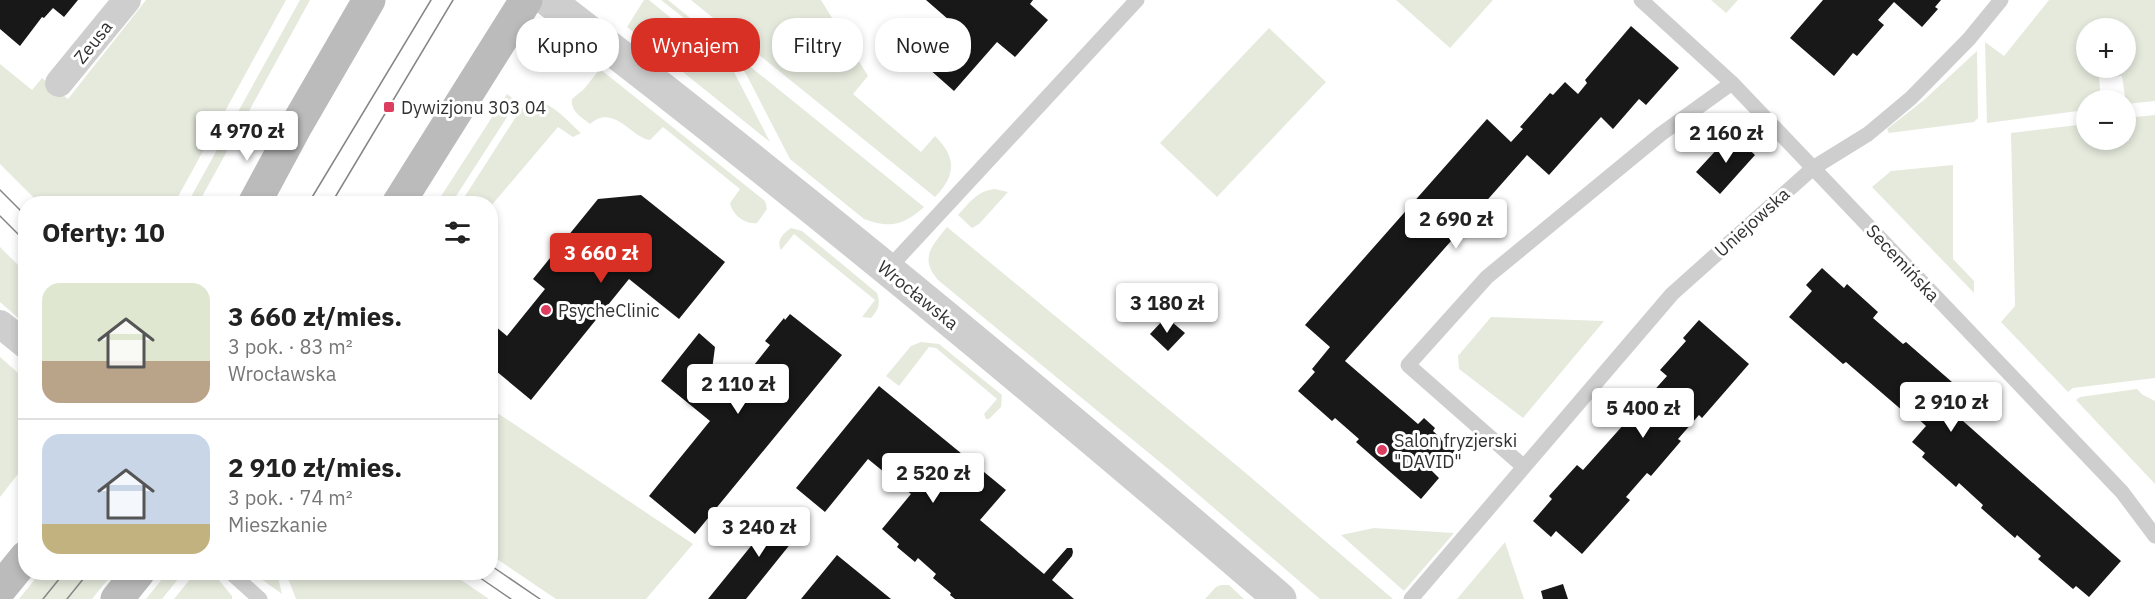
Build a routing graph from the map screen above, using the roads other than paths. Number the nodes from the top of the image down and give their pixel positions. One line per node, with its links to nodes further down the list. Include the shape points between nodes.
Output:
1 (127, 0): 8 (street, Zeusa)
2 (369, 0): 11 (main road)
3 (526, 0): 12 (main road)
4 (548, 0): 13 (street, Wrocławska)
5 (1137, 0): 13 (lane)
6 (1641, 0): 9 (lane, Secemińska)
7 (2001, 0): 10 (lane, Uniejowska, via 1911,98 1868,134)
8 (59, 83)
9 (1732, 83): 10 (lane, Secemińska); 16 (lane, via 1661,134 1486,276 1408,365)
10 (1813, 168): 16 (lane, Uniejowska, via 1672,294); 17 (lane, Secemińska, via 2122,492)
11 (258, 196)
12 (403, 196)
13 (887, 270): 24 (street, Wrocławska)
14 (0, 324): 15 (street)
15 (18, 339)
16 (1524, 466): 25 (lane, Uniejowska)
17 (2155, 536)
18 (18, 567): 21 (main road)
19 (132, 580): 22 (main road)
20 (239, 580): 23 (lane)
21 (0, 589)
22 (117, 599)
23 (260, 599)
24 (1280, 599)
25 (1411, 599)

